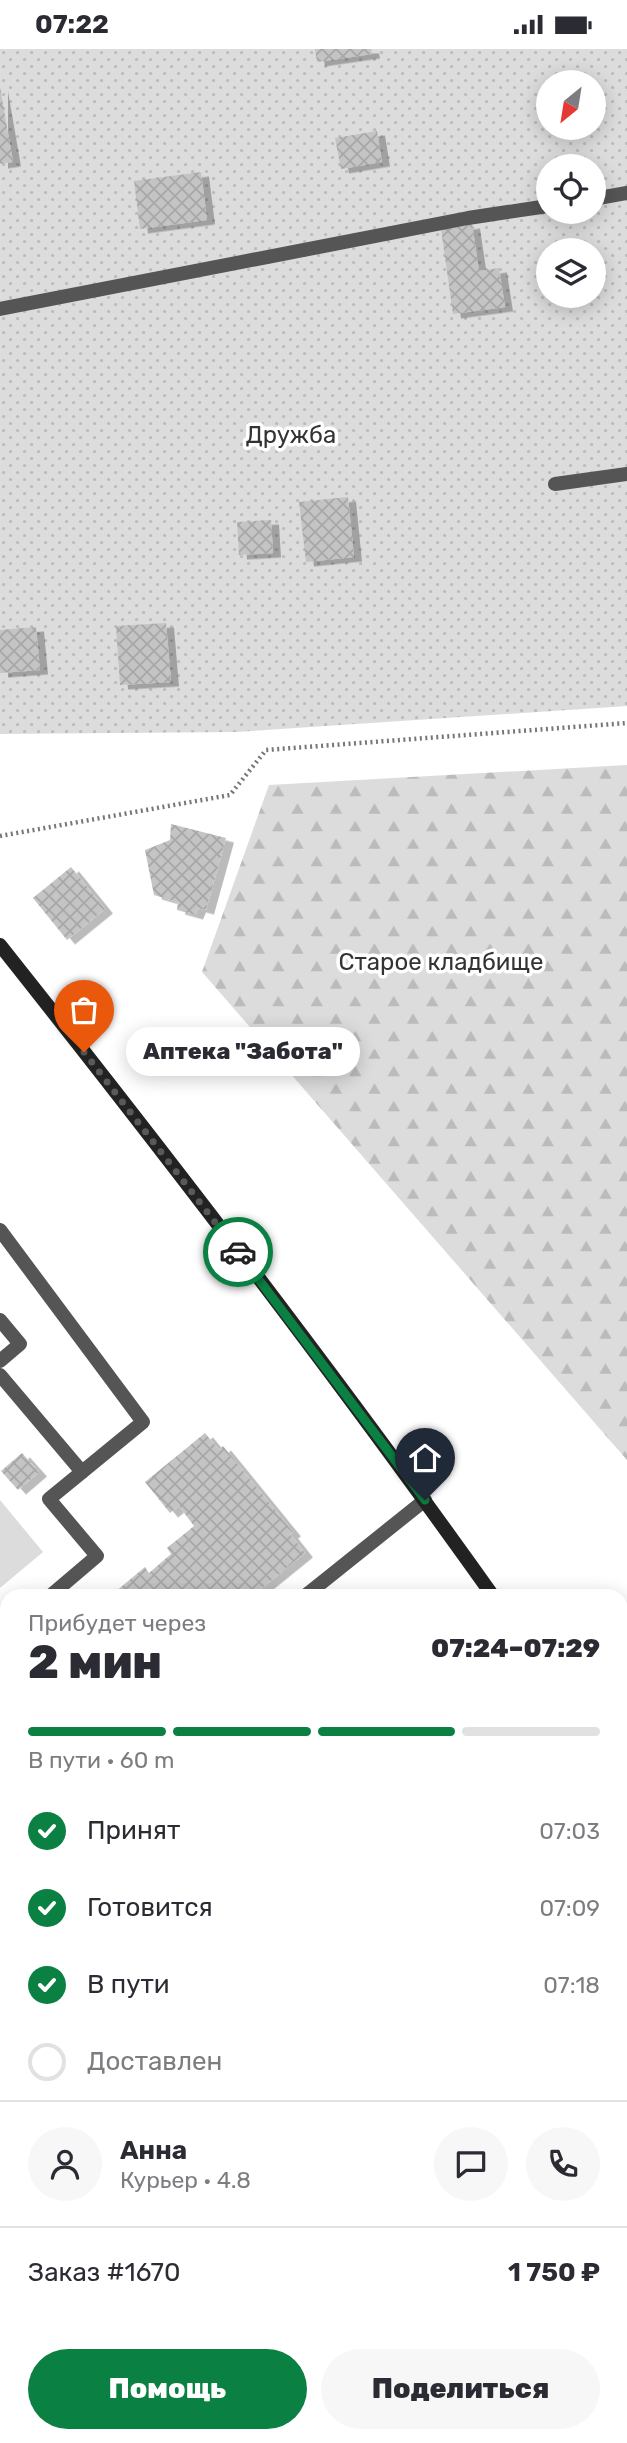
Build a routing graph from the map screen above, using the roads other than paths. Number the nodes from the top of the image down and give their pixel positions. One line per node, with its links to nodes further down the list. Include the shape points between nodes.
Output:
1 (627, 194): 2 (street)
2 (606, 197)
3 (536, 208): 4 (street)
4 (0, 310)
5 (627, 474): 6 (street)
6 (555, 484)
7 (0, 946): 13 (street, via 135,1115)
8 (0, 1230): 12 (street, via 143,1422)
9 (0, 1320): 10 (street, via 20,1344)
10 (0, 1361)
11 (0, 1375): 12 (street)
12 (82, 1472): 14 (street, via 49,1499 97,1556)
13 (425, 1500): 15 (street); 16 (street)
14 (58, 1589)
15 (314, 1589)
16 (489, 1589)

